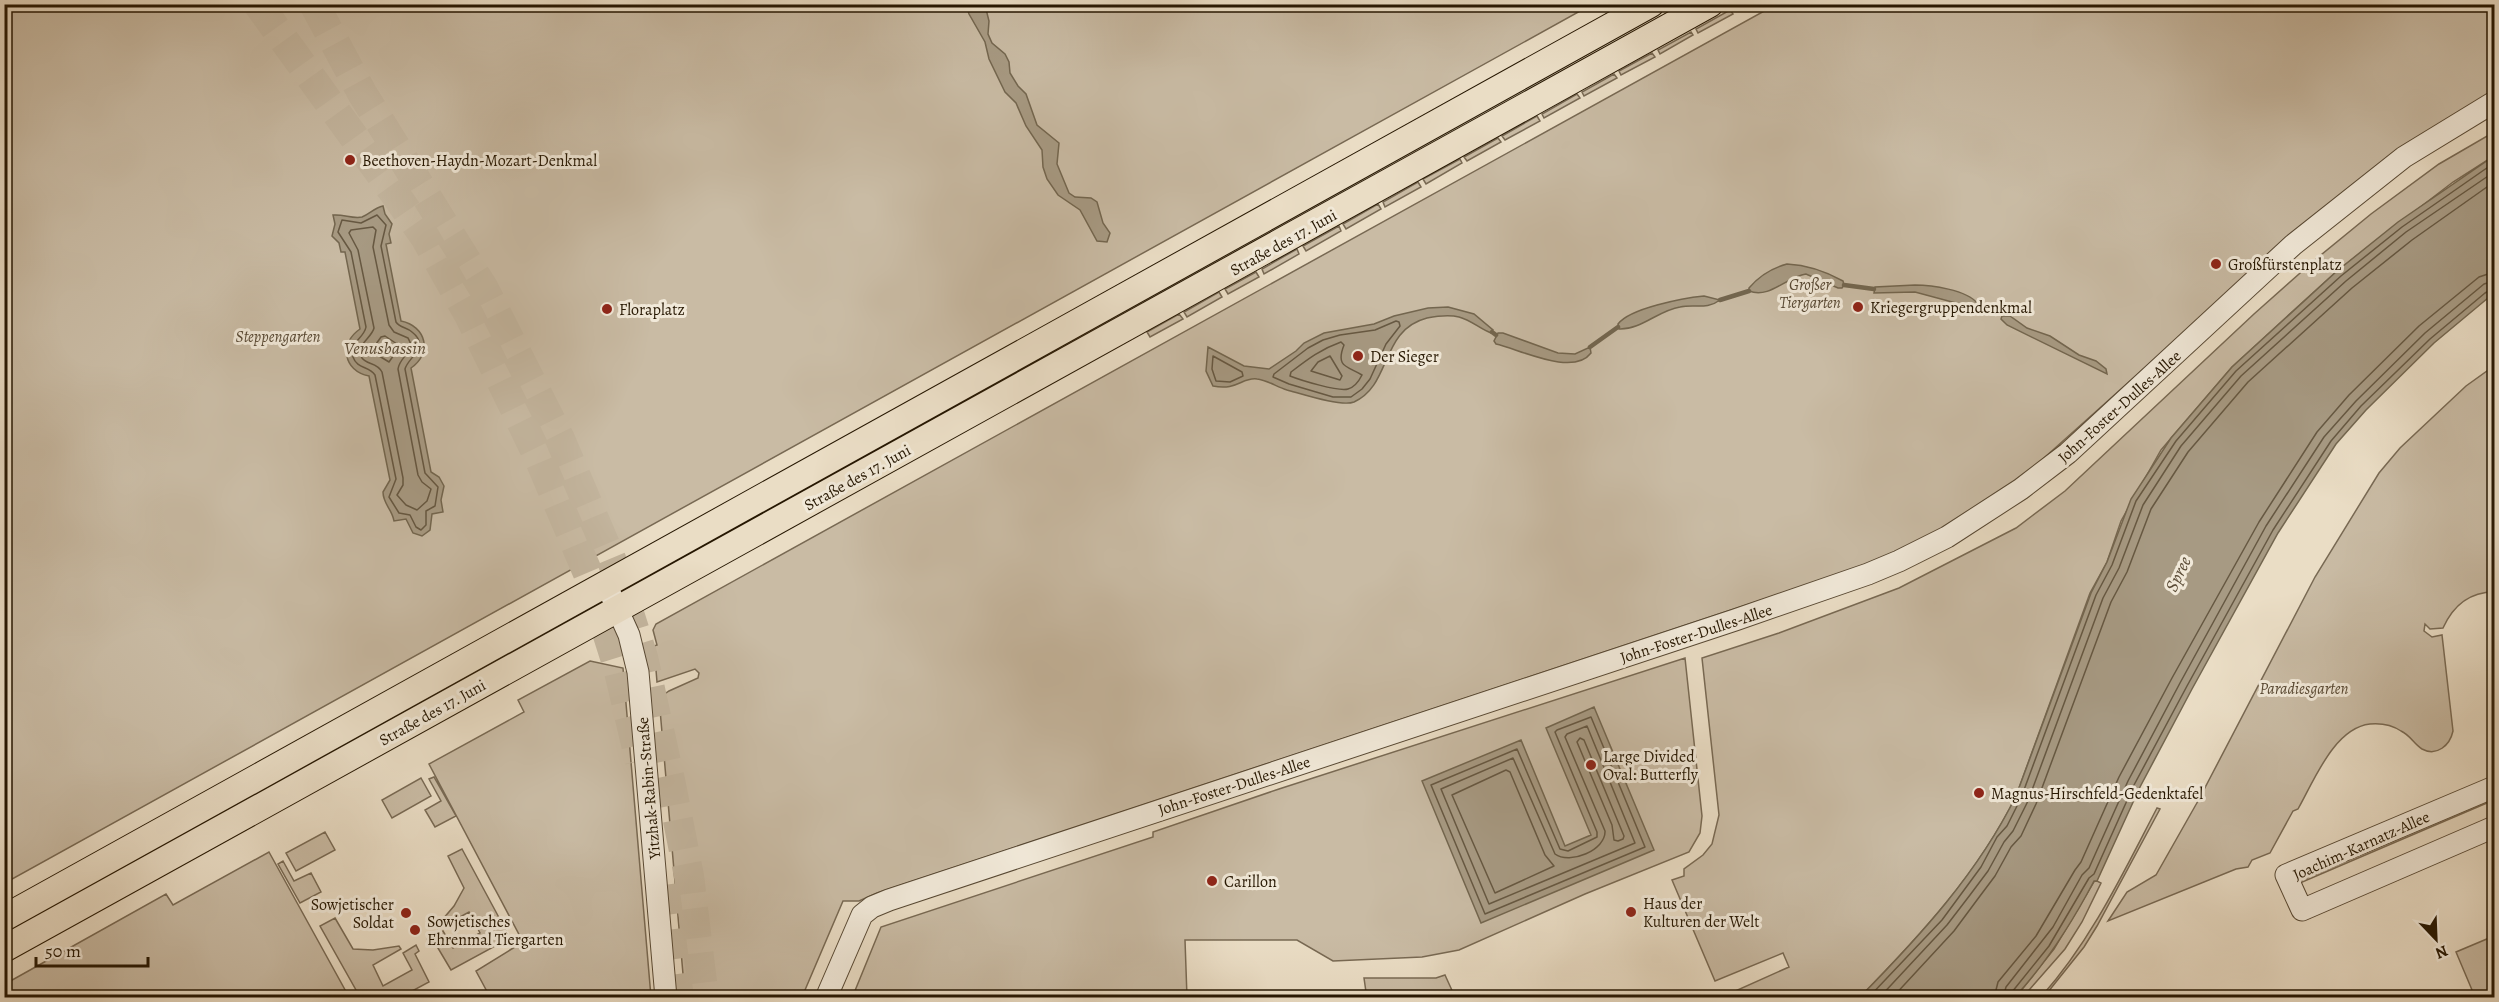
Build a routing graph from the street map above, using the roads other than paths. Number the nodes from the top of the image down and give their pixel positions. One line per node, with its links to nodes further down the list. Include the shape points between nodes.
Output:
1 (1651, 4): 4 (main road, Straße des 17. Juni)
2 (1710, 4): 5 (main road, Straße des 17. Juni)
3 (2494, 102): 11 (street, John-Foster-Dulles-Allee, via 2404,157 2332,212 2068,453 2021,489 1935,544 1868,574 1736,620 889,900 862,915)
4 (606, 584): 5 (street, Yitzhak-Rabin-Straße); 8 (main road, Straße des 17. Juni)
5 (618, 609): 9 (main road, Straße des 17. Juni); 10 (street, Yitzhak-Rabin-Straße, via 638,672)
6 (2494, 787): 7 (street, Joachim-Karnatz-Allee, via 2286,875 2302,910)
7 (2494, 827)
8 (4, 918)
9 (4, 949)
10 (666, 998)
11 (826, 998)

